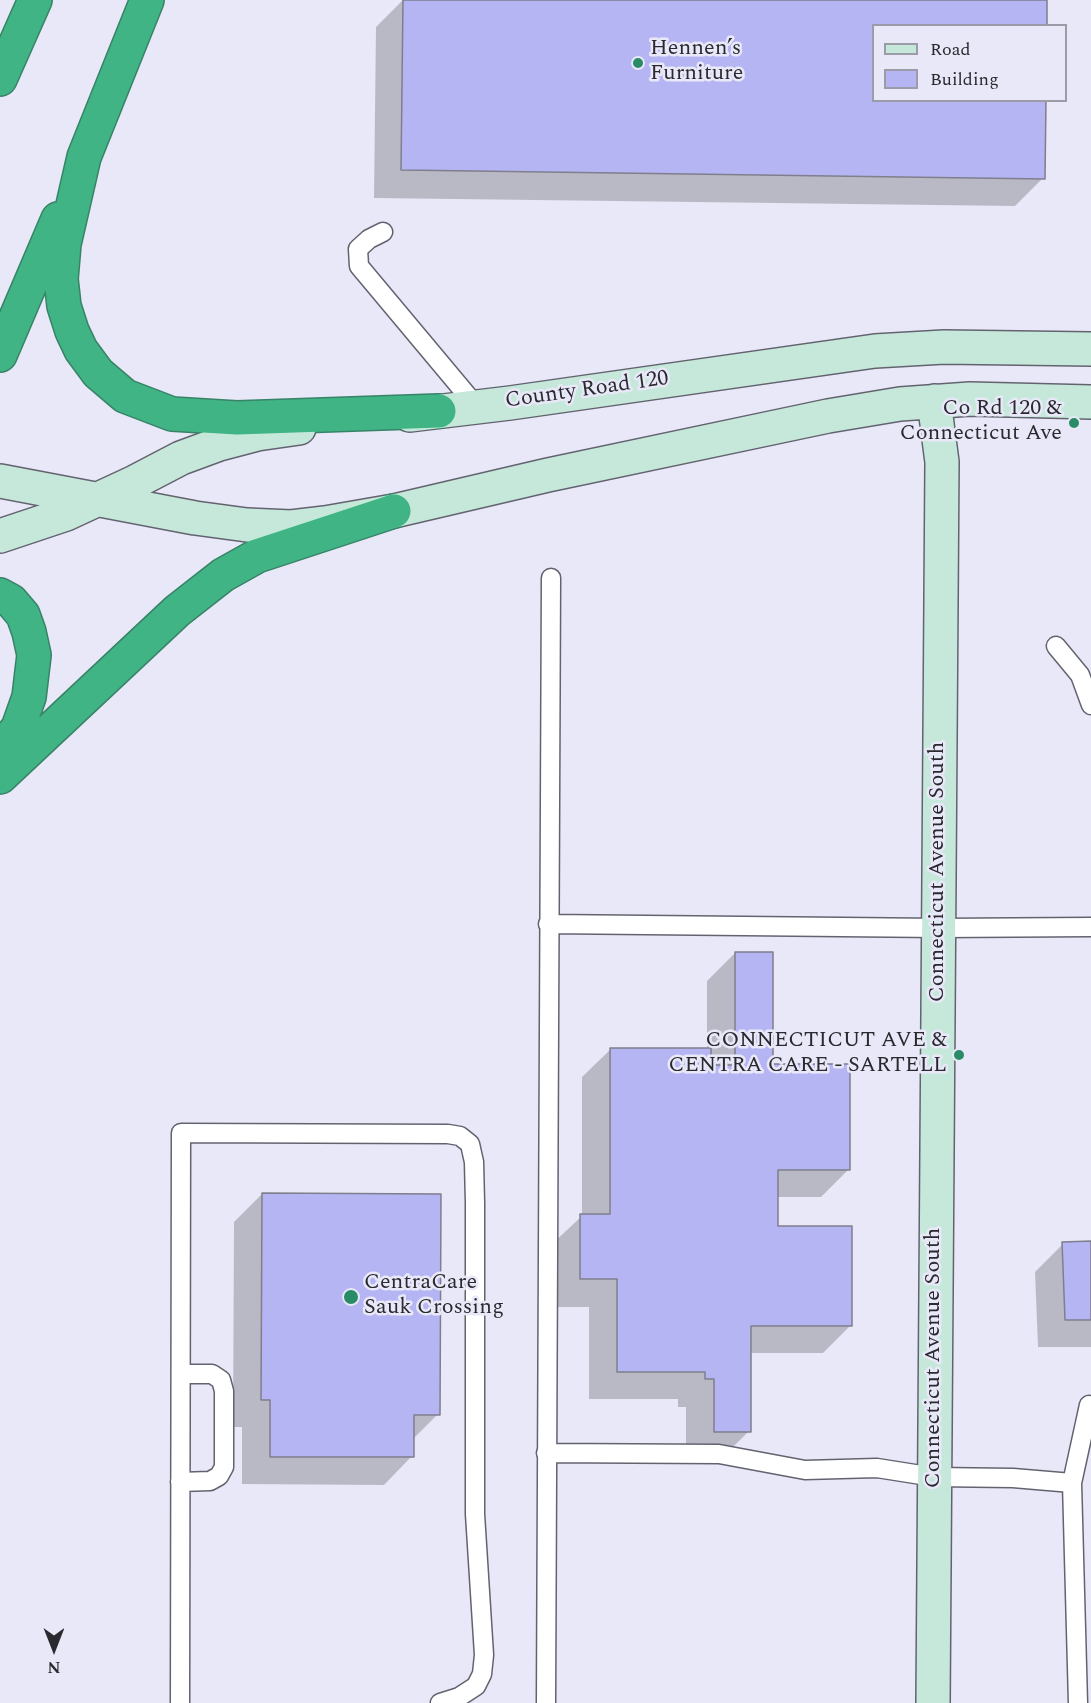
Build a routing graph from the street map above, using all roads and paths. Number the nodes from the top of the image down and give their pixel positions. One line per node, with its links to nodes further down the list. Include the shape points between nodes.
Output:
1 (35, 0): 3 (highway)
2 (147, 0): 4 (highway)
3 (0, 79)
4 (88, 149): 7 (highway); 11 (highway, via 64,244 64,306 81,350 98,373 125,396 172,414 237,418)
5 (383, 232): 10 (lane, via 358,249 359,266)
6 (1091, 349): 10 (street, County Road 120, via 944,347 875,351)
7 (0, 355)
8 (934, 401): 9 (street); 14 (street, via 828,416); 24 (street, Connecticut Avenue South, via 942,462)
9 (1091, 402)
10 (477, 407): 11 (street, County Road 120)
11 (439, 411): 13 (street, County Road 120, via 257,434 181,458)
12 (0, 481): 13 (street)
13 (97, 500): 14 (street, via 258,526 291,527); 15 (street, County Road 120)
14 (394, 511): 21 (highway, via 257,556 223,575 177,611)
15 (0, 537)
16 (551, 578): 22 (lane)
17 (0, 595): 20 (highway, via 23,615 34,655 29,697 18,728)
18 (1056, 646): 19 (lane, via 1080,675)
19 (1091, 705)
20 (0, 750)
21 (0, 777)
22 (548, 924): 24 (lane); 27 (lane)
23 (1091, 927): 24 (lane)
24 (939, 928): 28 (street, Connecticut Avenue South)
25 (181, 1374): 29 (lane); 29 (lane, via 213,1374 221,1380 224,1467 210,1481); 32 (lane, via 181,1133 448,1134 460,1136 470,1144 475,1203 475,1514 484,1655 476,1686)
26 (1089, 1406): 30 (lane)
27 (546, 1453): 28 (lane, via 719,1454 805,1470 877,1468); 33 (lane)
28 (934, 1477): 30 (lane); 34 (street, Connecticut Avenue South)
29 (180, 1482): 31 (lane)
30 (1072, 1483): 35 (lane)
31 (180, 1703)
32 (440, 1703)
33 (546, 1703)
34 (933, 1703)
35 (1078, 1703)

